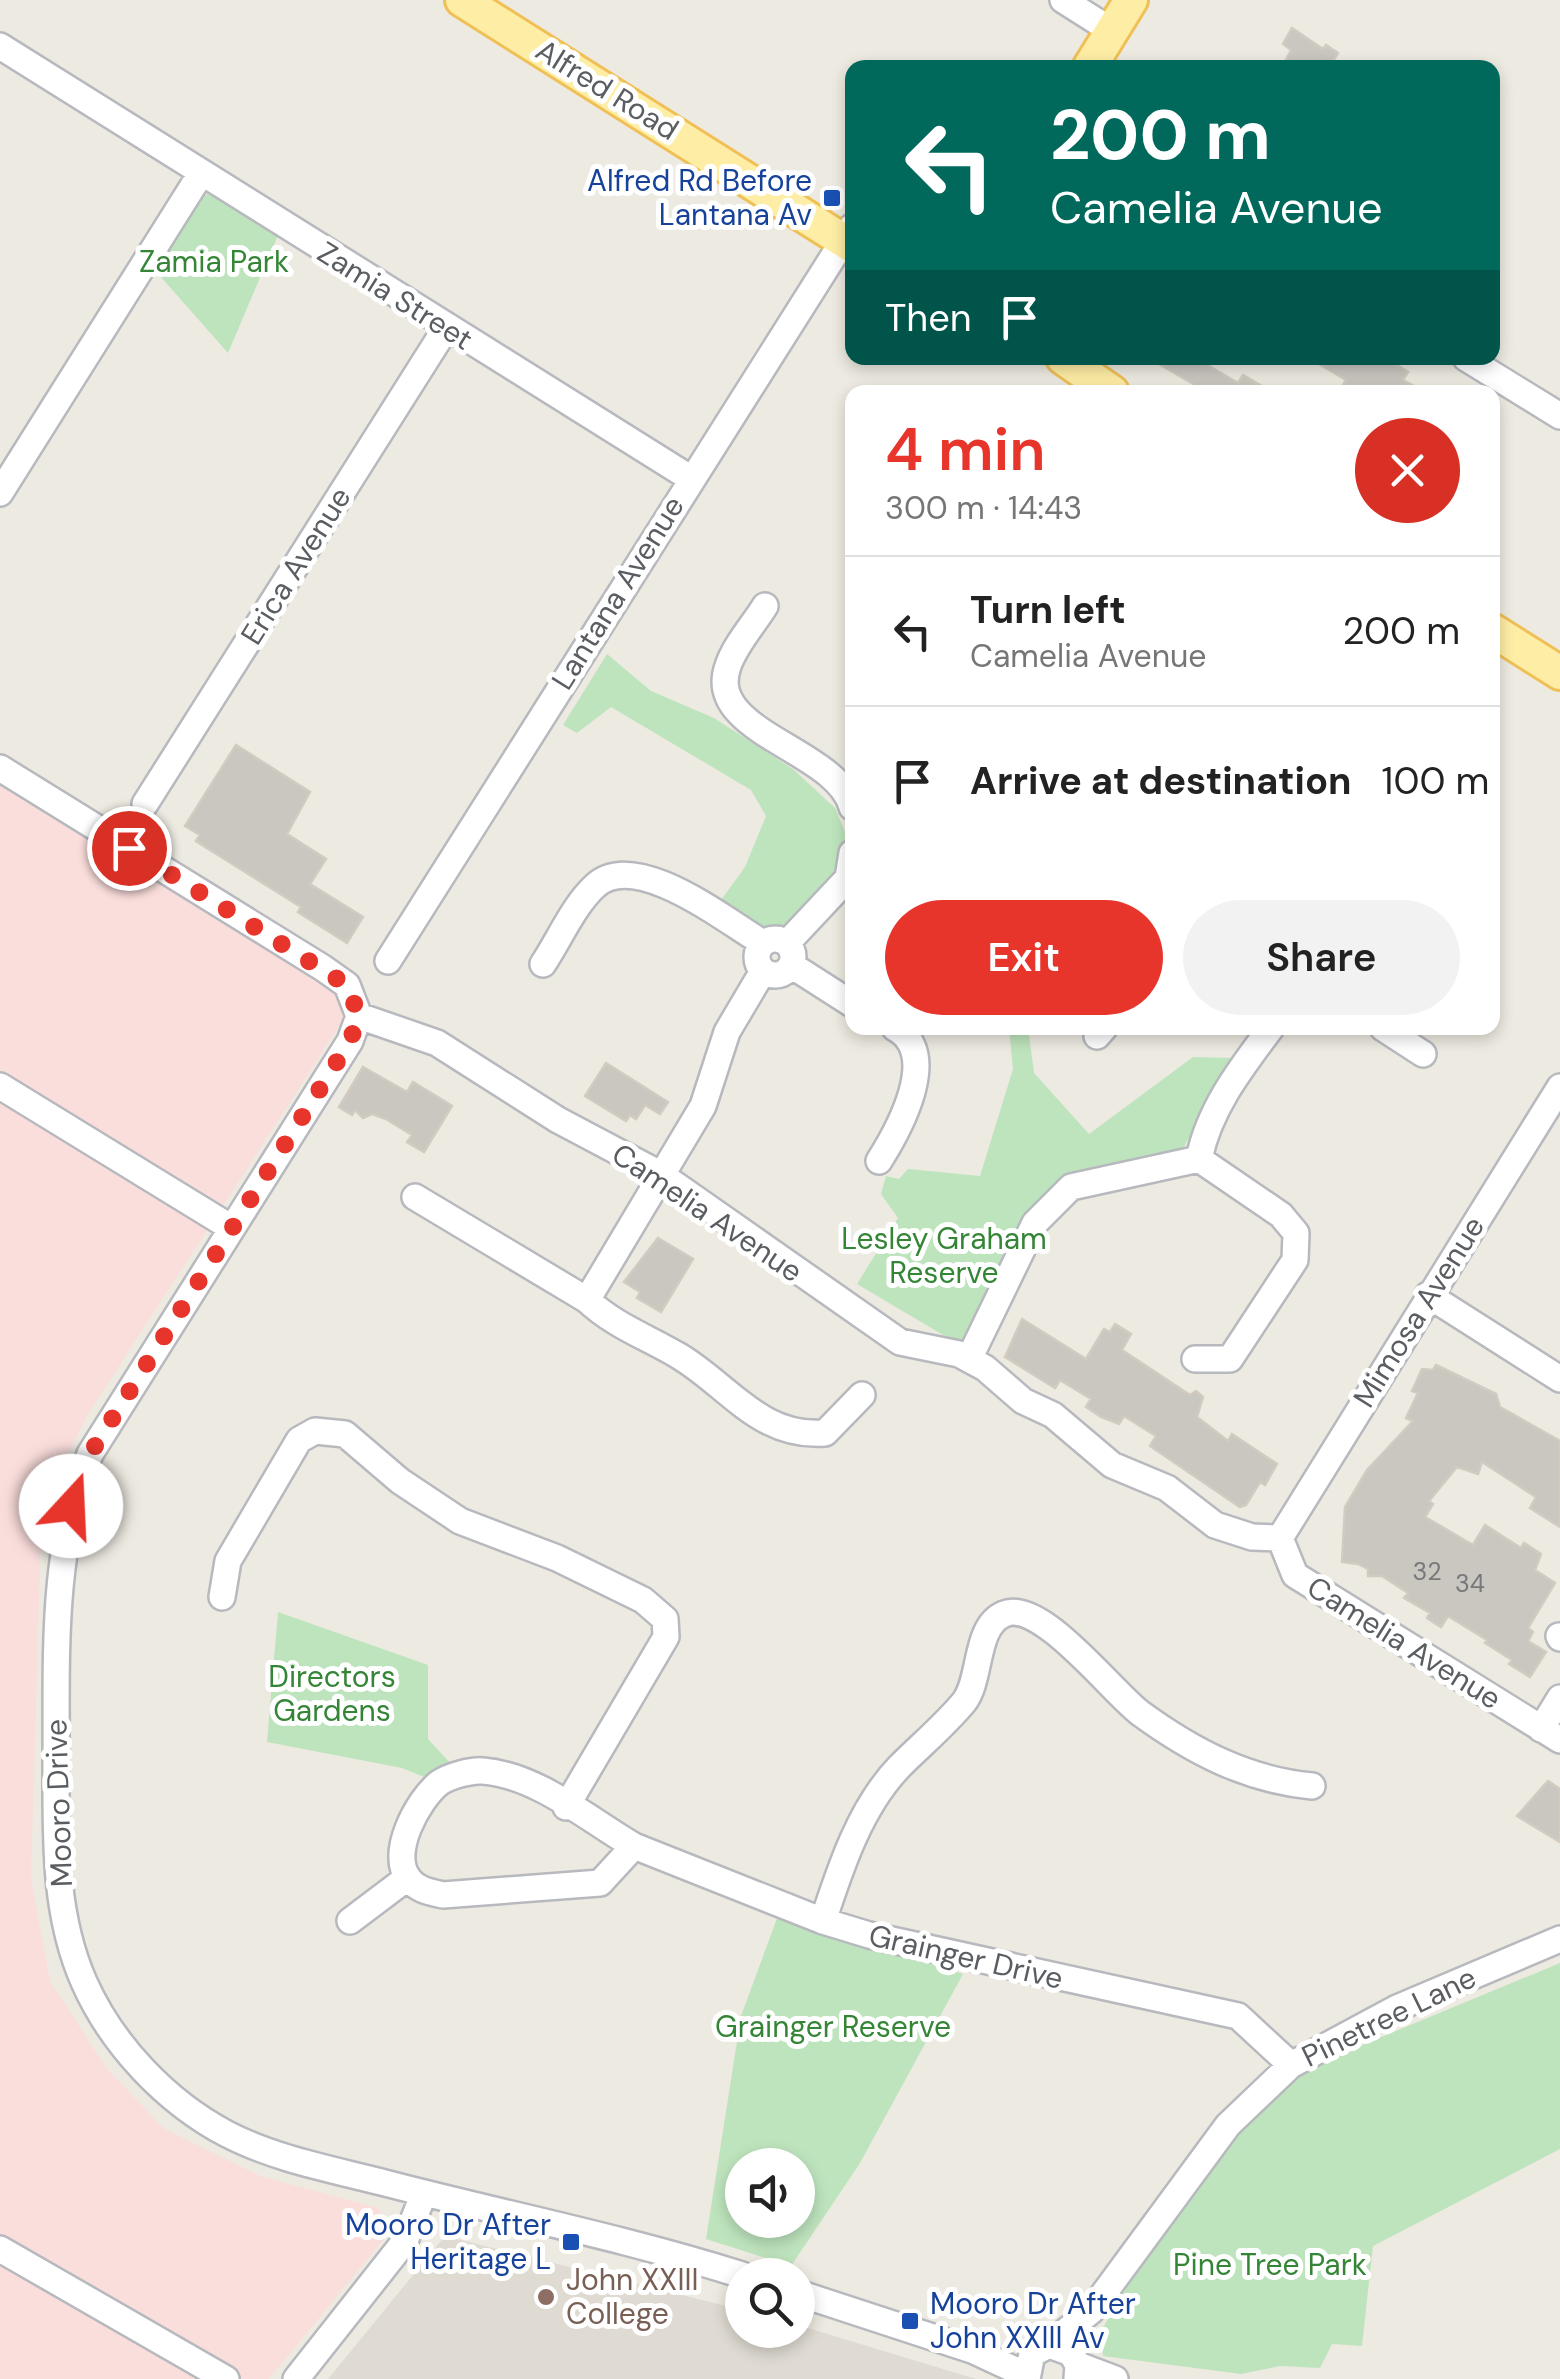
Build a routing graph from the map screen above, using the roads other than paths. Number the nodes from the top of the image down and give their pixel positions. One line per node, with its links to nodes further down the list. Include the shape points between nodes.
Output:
1 (462, 0): 9 (main road, Alfred Road)
2 (493, 0): 10 (main road, Alfred Road)
3 (1063, 0): 5 (street)
4 (1131, 0): 5 (main road)
5 (1112, 31): 7 (main road)
6 (0, 46): 8 (street, Zamia Street)
7 (1094, 60)
8 (200, 174): 12 (street, Zamia Street); 18 (street)
9 (845, 232)
10 (845, 232)
11 (845, 243): 17 (street, Lantana Avenue)
12 (446, 328): 17 (street, Zamia Street); 24 (street, Erica Avenue)
13 (1477, 365): 16 (street)
14 (1073, 366): 15 (main road)
15 (1102, 385)
16 (1560, 416)
17 (690, 478): 27 (street, Lantana Avenue)
18 (0, 493)
19 (765, 606): 23 (street, via 728,666 726,695 739,715 821,768)
20 (1500, 635): 21 (main road)
21 (1560, 673)
22 (0, 768): 30 (street, via 323,968 347,985)
23 (845, 792)
24 (145, 804)
25 (845, 881): 26 (street)
26 (780, 950): 28 (street, via 657,880 625,873 596,884); 29 (street); 39 (street, via 756,960 763,971 727,1032 704,1106)
27 (388, 961)
28 (543, 964)
29 (845, 999)
30 (359, 1016): 39 (street, Camelia Avenue, via 437,1043 558,1120); 41 (street, Mooro Drive, via 350,1041)
31 (904, 1035): 38 (street, via 916,1059 913,1091)
32 (1266, 1035): 37 (street, via 1231,1082)
33 (1394, 1035): 34 (street)
34 (1423, 1054)
35 (0, 1086): 41 (street)
36 (1560, 1087): 42 (street, Mimosa Avenue)
37 (1199, 1160): 44 (street, via 1071,1188 1035,1223); 45 (street, via 1281,1215 1296,1233 1295,1260 1230,1359)
38 (878, 1161)
39 (660, 1174): 43 (street); 44 (street, Camelia Avenue, via 900,1342)
40 (415, 1198): 43 (street)
41 (230, 1228): 60 (street, Mooro Drive, via 90,1454 71,1506 57,1614 56,1845 63,1909 102,2016 130,2055 188,2110 265,2152)
42 (1428, 1295): 46 (street); 48 (street, Mimosa Avenue)
43 (587, 1300): 47 (street, via 611,1322 682,1358 754,1417 802,1435 825,1433)
44 (969, 1360): 48 (street, Camelia Avenue, via 1053,1415 1112,1465 1167,1488 1215,1525)
45 (1195, 1360)
46 (1560, 1379)
47 (862, 1395)
48 (1280, 1538): 51 (street, Camelia Avenue, via 1295,1575)
49 (222, 1597): 53 (street, via 228,1561 300,1440 315,1431 344,1434 460,1521 643,1600 664,1619 666,1637)
50 (1560, 1698): 51 (street)
51 (1551, 1734)
52 (1312, 1786): 57 (street, via 1268,1782 1206,1754 1138,1712 1046,1624 1018,1611 1000,1615 989,1629 969,1695 874,1800 838,1873)
53 (566, 1807): 54 (street, Grainger Drive); 55 (street, Grainger Drive, via 522,1779 480,1770 446,1779 406,1832)
54 (634, 1846): 55 (street, via 600,1883 443,1895); 57 (street, Grainger Drive)
55 (407, 1878): 56 (street)
56 (350, 1920)
57 (824, 1922): 59 (street, Grainger Drive, via 1238,2016)
58 (1560, 1939): 59 (street, Pinetree Lane, via 1397,2008)
59 (1291, 2065): 64 (street, Pinetree Lane, via 1228,2125)
60 (424, 2193): 62 (street, Mooro Drive); 70 (street, via 405,2240)
61 (0, 2249): 69 (street)
62 (725, 2271)
63 (815, 2299): 66 (street)
64 (1091, 2312): 65 (street, Pinetree Lane); 67 (street, Pinetree Lane)
65 (1043, 2347): 66 (street); 67 (street, via 1064,2348); 68 (street, via 1028,2360)
66 (972, 2350): 68 (street)
67 (1077, 2368): 71 (street)
68 (1027, 2377)
69 (226, 2379)
70 (296, 2379)
71 (1115, 2379)

